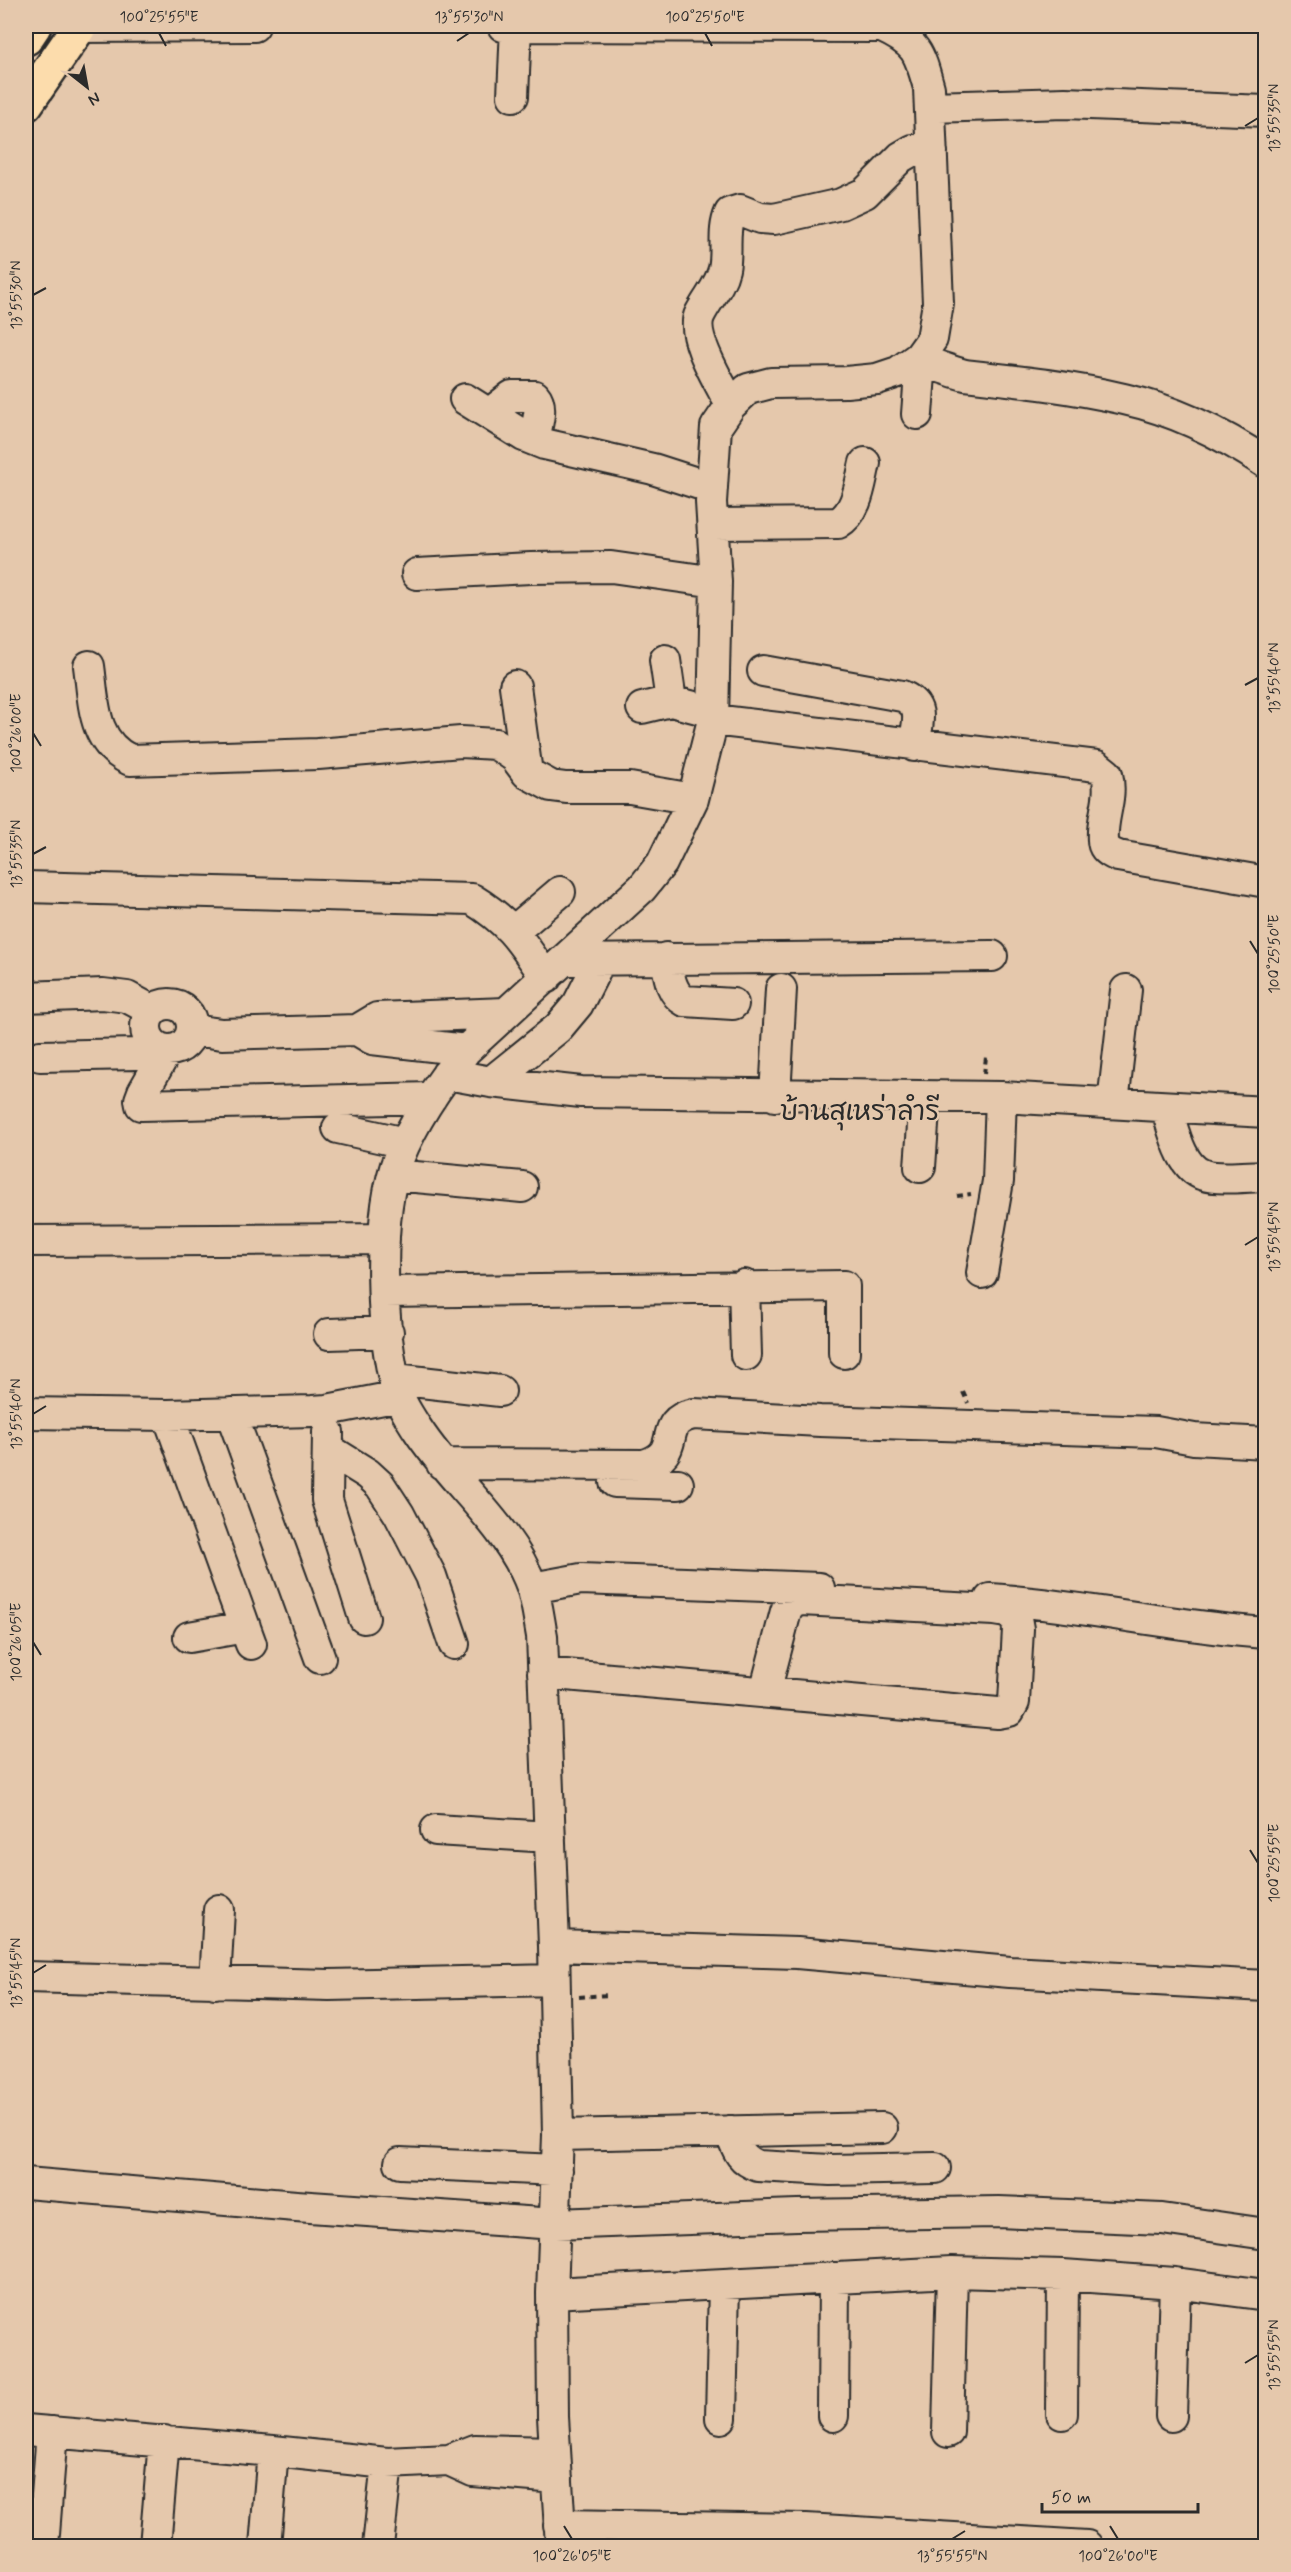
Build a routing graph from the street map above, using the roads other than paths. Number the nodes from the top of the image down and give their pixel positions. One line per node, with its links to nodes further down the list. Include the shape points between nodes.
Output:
1 (34, 26): 7 (main road)
2 (79, 26): 3 (street); 9 (main road)
3 (254, 26)
4 (503, 26): 5 (street)
5 (516, 26): 6 (street, via 882,27); 8 (street)
6 (904, 31): 10 (street, via 922,61)
7 (26, 38)
8 (513, 96)
9 (26, 104)
10 (930, 106): 11 (street, via 1065,103); 12 (street)
11 (1266, 111)
12 (932, 152): 13 (street, via 938,303 932,339); 14 (street, via 913,150 866,193 841,204 774,219 740,210 730,213 723,273 698,317 697,326)
13 (916, 362): 14 (street, via 877,380 771,383 748,389); 15 (street); 18 (street, via 965,375 1125,399 1198,424)
14 (730, 405): 20 (street, via 716,426)
15 (917, 414)
16 (534, 440): 16 (street, via 477,407 512,396 535,396 539,408); 20 (street, via 653,469)
17 (865, 463): 20 (street, via 852,511 838,523)
18 (1266, 463)
19 (614, 475): 20 (street)
20 (712, 505): 22 (street)
21 (417, 574): 22 (street, via 610,567)
22 (716, 582): 29 (street)
23 (665, 660): 27 (street)
24 (89, 666): 31 (street, via 94,713 105,739 116,753 130,760 318,754 461,742 496,744 515,757)
25 (763, 671): 30 (street, via 912,700 918,708)
26 (515, 686): 31 (street)
27 (671, 701): 28 (street); 29 (street)
28 (642, 708)
29 (713, 716): 30 (street); 32 (street)
30 (914, 746): 33 (street, via 1097,766 1107,774 1111,789 1102,842 1108,852)
31 (527, 773): 32 (street, via 558,787 630,788)
32 (693, 799): 40 (street, via 662,863 642,888)
33 (1266, 882)
34 (26, 886): 36 (street, via 472,899)
35 (560, 892): 36 (street)
36 (514, 931): 40 (street)
37 (992, 956): 38 (street)
38 (666, 958): 39 (street); 44 (street, via 679,998)
39 (602, 959): 40 (street); 52 (street, via 578,1004 558,1028)
40 (555, 969): 46 (street)
41 (781, 989): 54 (street)
42 (1126, 990): 57 (street)
43 (26, 997): 45 (street, via 103,994 126,997)
44 (733, 1004)
45 (153, 1011): 47 (street, via 165,1005 179,1007 189,1017); 49 (street, via 147,1035)
46 (506, 1013): 48 (street, via 377,1018); 50 (street)
47 (192, 1030): 48 (street, via 222,1034); 49 (street, via 183,1045)
48 (357, 1030): 50 (street, via 372,1039)
49 (163, 1049): 51 (street, via 136,1054); 53 (street, via 141,1105)
50 (466, 1050): 53 (street)
51 (40, 1056)
52 (492, 1082): 53 (street); 54 (street, via 580,1092)
53 (439, 1086): 61 (street)
54 (775, 1096): 55 (street)
55 (925, 1097): 56 (street); 62 (street)
56 (1001, 1097): 57 (street); 68 (street, via 998,1181)
57 (1113, 1103): 58 (street)
58 (1166, 1107): 59 (street); 64 (street, via 1184,1157 1193,1170 1205,1176)
59 (1266, 1112)
60 (338, 1128): 61 (street)
61 (405, 1143): 63 (street)
62 (920, 1167)
63 (394, 1175): 65 (street); 66 (street)
64 (1266, 1176)
65 (522, 1187)
66 (384, 1239): 67 (street); 70 (street)
67 (26, 1241)
68 (982, 1273)
69 (744, 1285): 70 (street); 73 (street, via 844,1286); 74 (street)
70 (385, 1292): 71 (street)
71 (388, 1332): 72 (street); 75 (street)
72 (329, 1334)
73 (844, 1353)
74 (746, 1355)
75 (397, 1388): 76 (street); 77 (street); 83 (street, via 417,1429)
76 (501, 1390)
77 (327, 1410): 79 (street); 82 (street)
78 (26, 1413): 80 (street)
79 (231, 1413): 80 (street); 90 (street)
80 (168, 1415): 88 (street, via 248,1635)
81 (1266, 1443): 83 (street, via 1194,1439 1156,1432 694,1414 680,1416 666,1452 658,1461)
82 (328, 1449): 86 (street, via 327,1500); 89 (street, via 368,1474 399,1514 431,1576)
83 (447, 1470): 84 (street); 85 (street, via 506,1537)
84 (678, 1484)
85 (532, 1588): 87 (street, via 581,1580 798,1587 1021,1601 1150,1621); 91 (street, via 542,1636)
86 (364, 1618)
87 (1266, 1633)
88 (189, 1637)
89 (454, 1644)
90 (320, 1658)
91 (543, 1673): 92 (street); 94 (street)
92 (765, 1692): 92 (street, via 786,1611 801,1600 994,1610 1016,1618 1014,1702 1009,1711)
93 (436, 1830): 94 (street)
94 (550, 1837): 96 (street)
95 (219, 1910): 99 (street)
96 (554, 1946): 98 (street); 100 (street, via 796,1953 1010,1972)
97 (26, 1977): 99 (street)
98 (554, 1980): 99 (street, via 329,1985); 103 (street)
99 (215, 1983)
100 (1266, 1986)
101 (882, 2128): 102 (street)
102 (730, 2131): 103 (street); 105 (street, via 740,2156 758,2166 830,2170)
103 (558, 2135): 106 (street)
104 (400, 2163): 106 (street)
105 (935, 2168)
106 (557, 2170): 108 (street)
107 (26, 2183): 108 (street)
108 (555, 2224): 109 (street, via 999,2212 1162,2219); 115 (street)
109 (1266, 2234)
110 (952, 2272): 111 (street); 112 (street); 122 (street)
111 (1063, 2275): 113 (street); 117 (street)
112 (834, 2278): 114 (street); 118 (street)
113 (1175, 2283): 116 (street); 119 (street)
114 (724, 2284): 115 (street); 120 (street)
115 (552, 2293): 126 (street)
116 (1266, 2295)
117 (1062, 2414)
118 (833, 2416)
119 (1171, 2416)
120 (721, 2418)
121 (39, 2431): 123 (street); 128 (street)
122 (948, 2432)
123 (164, 2441): 124 (street); 129 (street)
124 (273, 2451): 125 (street); 130 (street)
125 (387, 2463): 126 (street, via 449,2460 472,2471); 131 (street)
126 (556, 2465): 127 (street)
127 (560, 2536): 132 (street, via 806,2529)
128 (42, 2547)
129 (154, 2547)
130 (265, 2547)
131 (378, 2547)
132 (1087, 2547)

